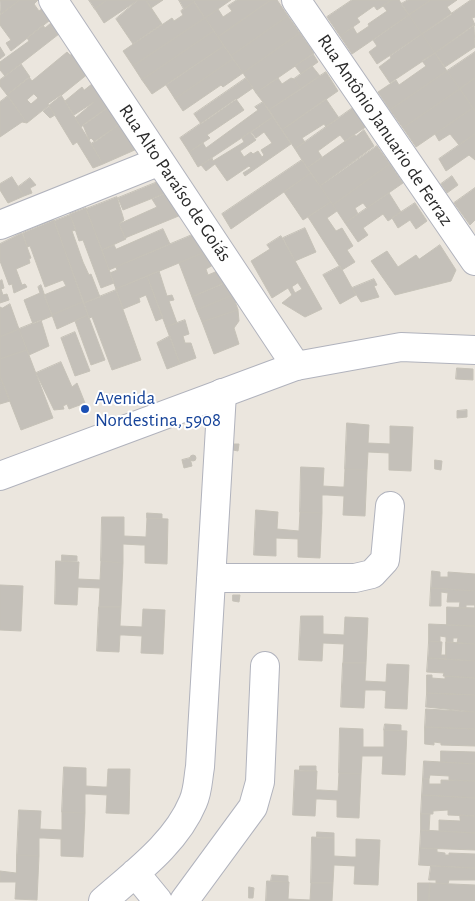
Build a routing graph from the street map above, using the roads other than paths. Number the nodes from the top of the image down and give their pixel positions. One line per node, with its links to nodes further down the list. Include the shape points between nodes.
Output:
1 (53, 0): 3 (street, Rua Alto Paraíso de Goiás)
2 (296, 0): 5 (street, Rua Antônio Januario de Ferraz)
3 (160, 161): 4 (street); 7 (street, Rua Alto Paraíso de Goiás)
4 (0, 224)
5 (475, 261)
6 (475, 350): 7 (street, via 401,347)
7 (296, 366): 8 (street)
8 (222, 394): 9 (street); 11 (street)
9 (0, 476)
10 (390, 506): 11 (street, via 385,560 372,574 355,578)
11 (211, 578): 13 (street, via 200,767 194,799 184,822)
12 (265, 666): 16 (street, via 260,782 253,807)
13 (135, 873): 14 (street); 15 (street)
14 (103, 901)
15 (158, 901)
16 (184, 901)

